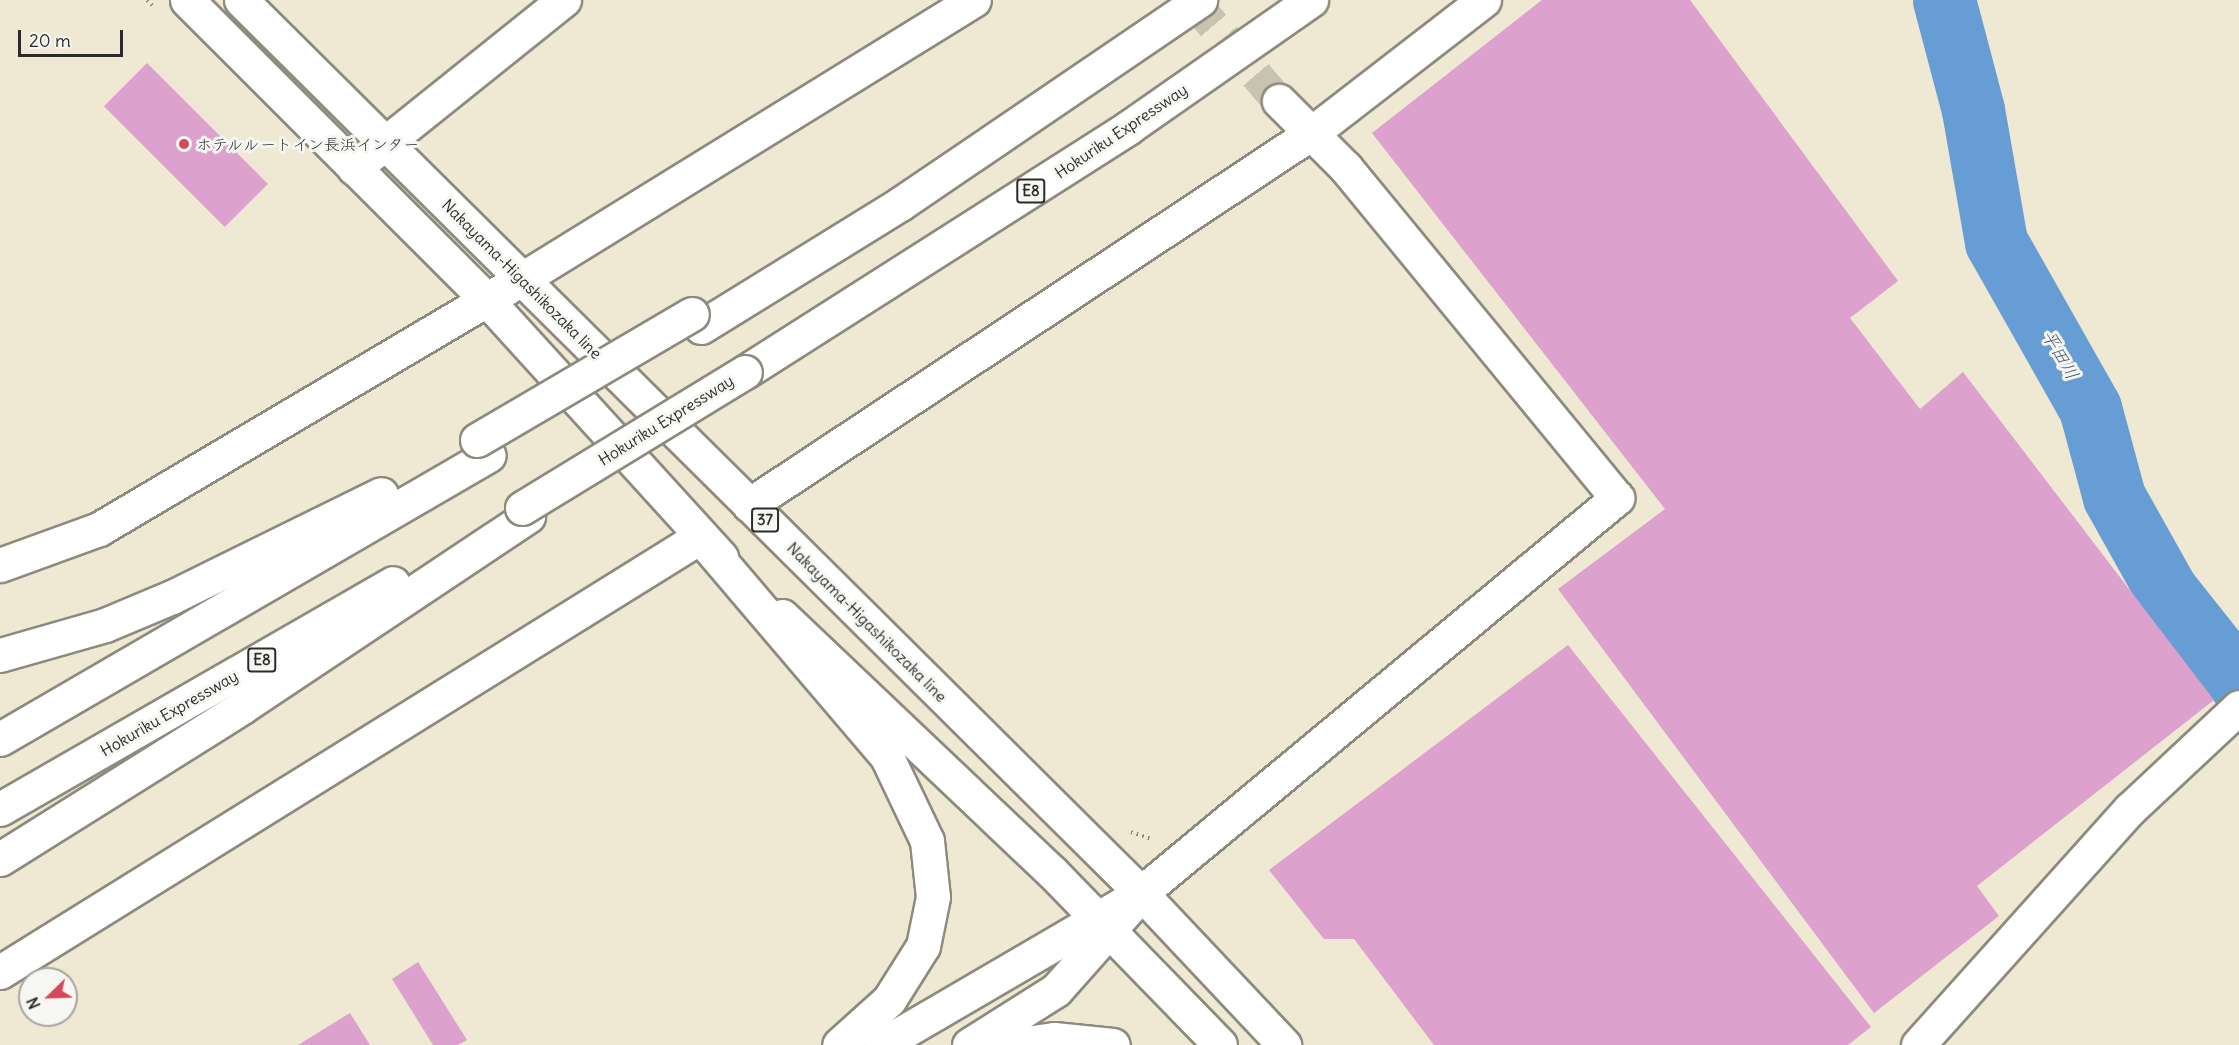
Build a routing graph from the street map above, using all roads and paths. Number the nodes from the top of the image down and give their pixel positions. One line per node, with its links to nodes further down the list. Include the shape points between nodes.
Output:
1 (187, 0): 11 (main road)
2 (241, 0): 10 (main road, Nakayama-Higashikozaka line / 37)
3 (564, 0): 10 (main road)
4 (974, 0): 12 (main road)
5 (1200, 0): 14 (main road, bridge, via 1104,65 696,320)
6 (1311, 0): 16 (main road, Hokuriku Expressway / E8, bridge, via 1129,127)
7 (1484, 0): 9 (main road)
8 (1279, 101): 9 (main road)
9 (1312, 132): 15 (main road); 24 (main road, via 1617,498)
10 (386, 145): 11 (main road); 12 (main road, Nakayama-Higashikozaka line / 37)
11 (354, 168): 13 (main road)
12 (522, 279): 13 (main road); 15 (main road, Nakayama-Higashikozaka line / 37)
13 (487, 300): 17 (main road); 18 (main road, via 99,530)
14 (483, 447): 19 (main road, via 172,597 105,625); 21 (main road)
15 (749, 505): 24 (main road, Nakayama-Higashikozaka line / 37)
16 (525, 512): 22 (main road, Hokuriku Expressway / E8); 23 (main road, via 242,708)
17 (700, 537): 25 (main road); 26 (main road); 27 (main road, via 887,757 927,841 933,897 923,946 889,1000)
18 (0, 565)
19 (0, 655)
20 (2237, 709): 34 (main road, via 2130,809)
21 (0, 739)
22 (0, 808)
23 (0, 859)
24 (1141, 893): 25 (main road); 33 (main road, Nakayama-Higashikozaka line / 37)
25 (1104, 925): 28 (main road); 29 (main road, via 1056,990); 32 (main road)
26 (0, 972)
27 (839, 1045)
28 (881, 1045)
29 (969, 1045)
30 (1012, 1045): 31 (main road, via 1064,1039)
31 (1113, 1045)
32 (1220, 1045)
33 (1284, 1045)
34 (1918, 1045)

